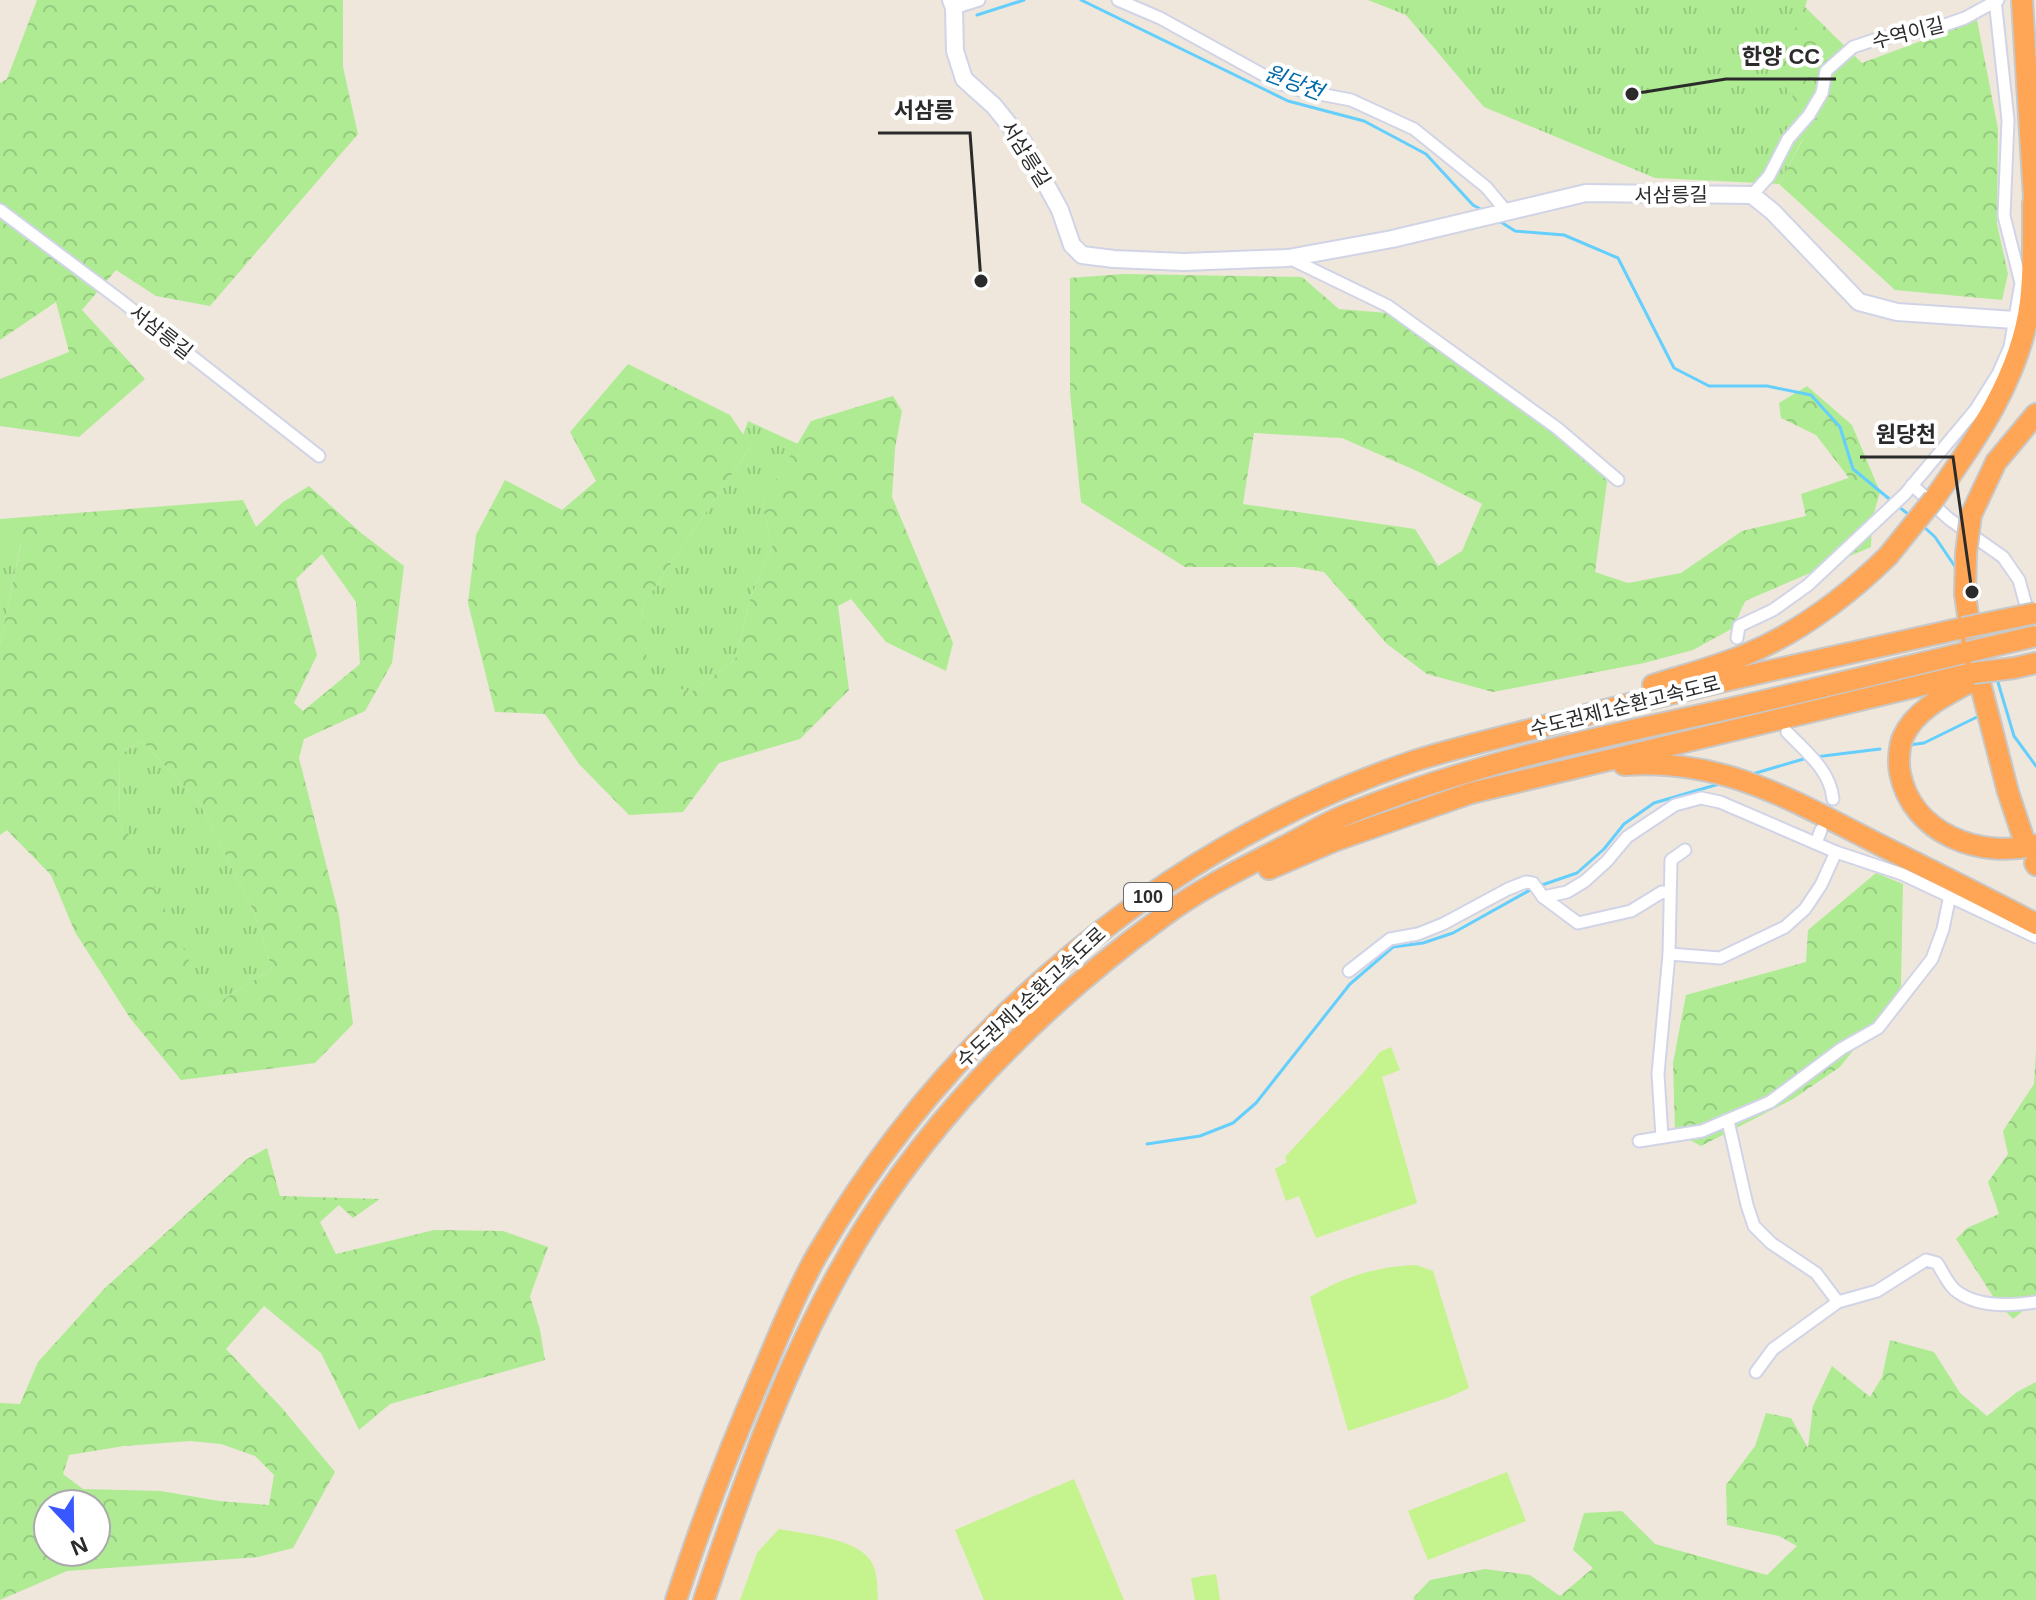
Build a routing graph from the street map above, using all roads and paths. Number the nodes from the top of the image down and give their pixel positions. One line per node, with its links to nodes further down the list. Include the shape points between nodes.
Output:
1 (979, 0): 5 (street)
2 (1118, 0): 8 (street, via 1276,82 1351,100 1414,129 1486,187)
3 (2022, 0): 9 (highway)
4 (1996, 1): 6 (street, 수역이길, via 1933,29 1853,47 1826,71 1822,93 1809,115); 11 (street, via 2008,120 2004,216 2021,283)
5 (953, 4): 10 (street, 서삼릉길, via 955,51 964,79 1023,142 1060,210 1072,245 1082,255 1184,262)
6 (1752, 195): 8 (street, 서삼릉길, via 1586,193); 11 (street, via 1859,302 1897,312)
7 (0, 210): 13 (street, 서삼릉길)
8 (1507, 212): 10 (street, 서삼릉길)
9 (2035, 212): 23 (highway, bridge, via 2030,303 2015,363 1985,422 1888,556 1828,608 1749,654)
10 (1288, 258): 14 (street, 서삼릉길, via 1388,306 1557,428)
11 (2015, 320): 15 (street, via 2010,347 1976,409)
12 (2036, 414): 30 (highway, bridge, via 1996,462 1971,515 1965,594 1984,701 2012,806)
13 (319, 456)
14 (1618, 480)
15 (1908, 490): 18 (street, via 1808,585 1739,626); 19 (street, via 2003,557 2019,580)
16 (2036, 613): 23 (highway, 수도권제1순환고속도로 / 100, bridge, via 1639,701)
17 (2036, 636): 38 (highway, 수도권제1순환고속도로 / 100, bridge, via 1616,732 1424,787 1341,817 1167,913 1056,1003)
18 (1737, 638)
19 (2036, 643)
20 (2036, 663): 21 (highway, bridge)
21 (1974, 677): 24 (highway); 30 (highway, via 1936,701 1902,738 1899,767 1904,792 1919,814 1966,845)
22 (1787, 732): 25 (street, via 1822,768)
23 (1471, 745): 45 (highway, 수도권제1순환고속도로 / 100, via 1307,805 1203,862 1106,927 975,1043 882,1158 817,1255 733,1442)
24 (1471, 793): 34 (highway, via 1598,768 1692,766 1773,792); 38 (highway, via 1334,841 1220,895 1126,959)
25 (1833, 799)
26 (1821, 830): 27 (street)
27 (1816, 843): 29 (street); 31 (street, via 1701,798 1675,805 1638,828 1567,892)
28 (1685, 850): 32 (street, via 1671,860)
29 (1836, 852): 33 (street); 36 (street, via 1805,909 1785,927 1720,958)
30 (2033, 853)
31 (1539, 891): 32 (street, via 1578,923 1631,911); 37 (street, via 1526,882 1508,889 1443,924 1390,939)
32 (1669, 893): 36 (street)
33 (1950, 895): 35 (street); 39 (street, via 1932,959 1878,1028 1770,1102)
34 (2036, 924)
35 (2036, 937)
36 (1669, 954): 40 (street, via 1658,1074)
37 (1349, 971)
38 (995, 1063): 46 (highway, 수도권제1순환고속도로 / 100, via 903,1172 840,1269 790,1370)
39 (1728, 1121): 40 (street); 42 (street, via 1754,1226 1816,1273)
40 (1662, 1137): 41 (street)
41 (1639, 1141)
42 (1838, 1302): 43 (street, via 1877,1291 1926,1260 1937,1263 1955,1290 1982,1303); 44 (street, via 1773,1349)
43 (2036, 1302)
44 (1756, 1372)
45 (676, 1600)
46 (704, 1600)

